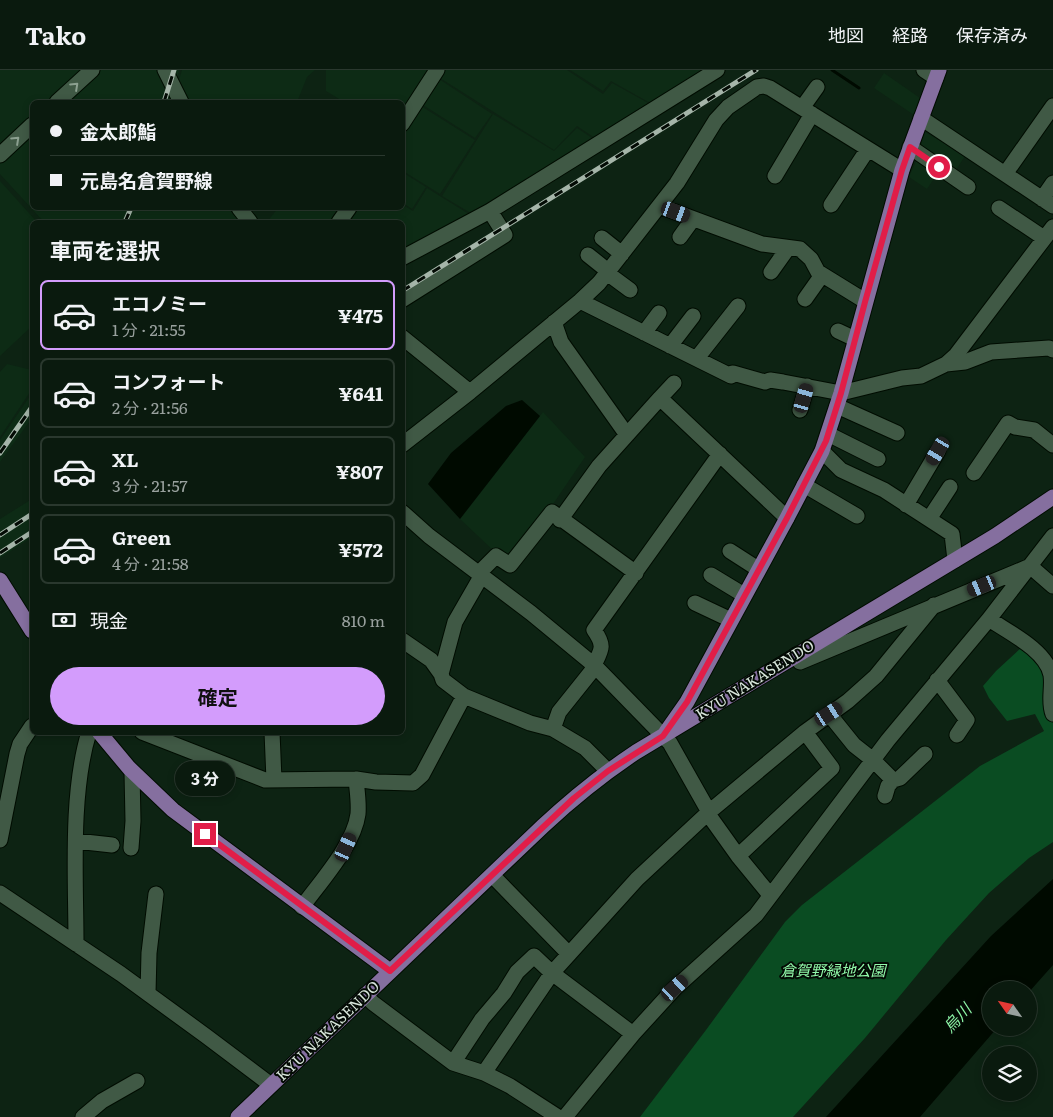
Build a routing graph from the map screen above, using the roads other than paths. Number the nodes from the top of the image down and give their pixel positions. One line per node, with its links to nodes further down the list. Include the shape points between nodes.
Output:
1 (92, 70): 7 (street, one-way to 1)
2 (165, 70): 8 (street)
3 (437, 70): 12 (street)
4 (717, 70): 27 (street)
5 (933, 73): 11 (main road)
6 (817, 87): 10 (street)
7 (59, 100)
8 (181, 100)
9 (1053, 106): 18 (street)
10 (807, 111): 15 (street); 19 (street); 24 (street, via 764,86 728,106)
11 (920, 118): 14 (main road); 18 (street)
12 (405, 119)
13 (30, 127): 16 (street, one-way to 13)
14 (910, 147): 17 (main road); 21 (street)
15 (868, 149): 17 (street); 23 (street)
16 (0, 155)
17 (902, 170): 44 (main road)
18 (1005, 174): 22 (street)
19 (775, 176)
20 (1053, 183): 22 (street)
21 (968, 187)
22 (1048, 202)
23 (831, 205)
24 (659, 206): 28 (street); 34 (street)
25 (999, 208): 30 (street)
26 (241, 210): 29 (street)
27 (490, 211): 36 (street); 41 (street, via 505,235)
28 (693, 219): 31 (street); 33 (street, via 762,244)
29 (248, 220)
30 (1049, 233): 57 (street)
31 (680, 237)
32 (602, 238): 34 (street)
33 (788, 248): 38 (street); 39 (street, via 800,249)
34 (622, 254): 37 (street)
35 (588, 255): 37 (street)
36 (405, 256)
37 (608, 272): 40 (street); 43 (street)
38 (771, 272)
39 (822, 275): 42 (street); 44 (street)
40 (630, 290)
41 (405, 298)
42 (805, 299)
43 (580, 300): 48 (street); 50 (street)
44 (865, 302): 53 (main road)
45 (738, 306): 56 (street)
46 (659, 313): 50 (street)
47 (694, 316): 54 (street)
48 (554, 322): 60 (street); 66 (street, via 560,342)
49 (838, 331): 53 (street)
50 (644, 333): 54 (street)
51 (1053, 335): 55 (street)
52 (405, 339): 60 (street)
53 (855, 339): 62 (main road)
54 (670, 346): 56 (street)
55 (1048, 350): 57 (street, via 991,352 965,362)
56 (697, 358): 59 (street, via 731,376 733,373 765,382)
57 (946, 364): 62 (street, via 921,376 902,378)
58 (674, 383): 61 (street)
59 (807, 386): 62 (street); 63 (street)
60 (470, 392): 67 (street)
61 (660, 398): 66 (street); 71 (street)
62 (839, 399): 64 (street); 65 (main road)
63 (800, 410)
64 (897, 433)
65 (828, 434): 69 (main road); 72 (street)
66 (627, 435): 82 (street, via 599,466)
67 (405, 443)
68 (1053, 445): 73 (street, via 1034,430 1008,423)
69 (822, 451): 74 (main road); 77 (street, via 841,470)
70 (938, 451): 77 (street)
71 (720, 454): 80 (street); 88 (street)
72 (878, 459)
73 (974, 473)
74 (804, 485): 79 (street); 80 (main road)
75 (950, 487): 81 (street)
76 (1053, 497): 85 (main road, KYU NAKASENDO)
77 (906, 504): 81 (street)
78 (405, 515): 89 (street)
79 (856, 516)
80 (787, 518): 87 (main road)
81 (929, 519): 85 (street, via 952,534)
82 (560, 520): 88 (street); 89 (street, via 552,512 510,565 496,556)
83 (1053, 536): 86 (street)
84 (730, 551): 87 (street)
85 (955, 560): 100 (main road, KYU NAKASENDO)
86 (1030, 566): 92 (street); 95 (street); 96 (street)
87 (758, 569): 93 (main road)
88 (636, 573): 101 (street, via 594,630 602,651)
89 (481, 574): 101 (street); 102 (street, via 455,622)
90 (712, 576): 93 (street)
91 (0, 580): 98 (main road)
92 (1053, 586)
93 (744, 595): 97 (main road)
94 (695, 603): 97 (street)
95 (934, 605): 100 (street, via 800,662); 107 (street, via 876,676)
96 (989, 619): 103 (street); 108 (street, via 1032,648 1047,663 1051,675)
97 (730, 620): 105 (main road)
98 (30, 628)
99 (405, 642): 102 (street, via 431,660)
100 (796, 655): 106 (main road, KYU NAKASENDO)
101 (594, 666): 110 (street, via 559,712); 117 (street)
102 (441, 674): 104 (street)
103 (937, 680): 116 (street, via 967,720); 119 (street)
104 (464, 696): 110 (street); 122 (street, via 417,781 376,782)
105 (687, 702): 106 (main road); 117 (main road)
106 (703, 713): 117 (main road, KYU NAKASENDO)
107 (829, 714): 111 (street); 119 (street, via 854,744)
108 (1053, 714)
109 (30, 729): 127 (street, via 17,754)
110 (553, 729): 120 (street, via 585,748)
111 (805, 732): 126 (street); 131 (street, via 832,768)
112 (89, 735): 128 (street, via 82,759)
113 (101, 735): 121 (main road)
114 (150, 735): 123 (street, via 265,780)
115 (272, 735): 123 (street)
116 (957, 735)
117 (663, 736): 120 (main road, KYU NAKASENDO); 126 (street, via 670,743)
118 (925, 754): 124 (street, via 900,778)
119 (873, 760): 124 (street); 135 (street)
120 (608, 771): 132 (main road, KYU NAKASENDO, via 574,798)
121 (132, 772): 130 (street); 136 (main road, via 173,810)
122 (356, 778): 123 (street); 136 (street, via 358,813 354,829 346,847)
123 (274, 780)
124 (893, 780): 125 (street)
125 (885, 796)
126 (708, 813): 131 (street); 138 (street, via 637,879)
127 (0, 840)
128 (76, 840): 129 (street); 137 (street)
129 (112, 845)
130 (131, 848)
131 (738, 856): 135 (street)
132 (492, 875): 138 (street); 139 (main road, KYU NAKASENDO)
133 (0, 893): 137 (street)
134 (156, 894): 141 (street)
135 (770, 895): 143 (street, via 756,915 675,988)
136 (302, 907): 139 (main road)
137 (76, 944): 141 (street)
138 (568, 953): 140 (street)
139 (390, 971): 142 (main road, KYU NAKASENDO)
140 (552, 973): 143 (street); 144 (street, via 534,956 517,972); 145 (street)
141 (148, 993): 147 (street)
142 (366, 995): 144 (street); 147 (main road, KYU NAKASENDO)
143 (633, 1034): 151 (street)
144 (453, 1063): 145 (street)
145 (484, 1073): 150 (street)
146 (137, 1081): 148 (street, via 102,1101)
147 (271, 1086): 149 (main road, KYU NAKASENDO)
148 (83, 1117)
149 (238, 1117)
150 (558, 1117)
151 (565, 1117)

